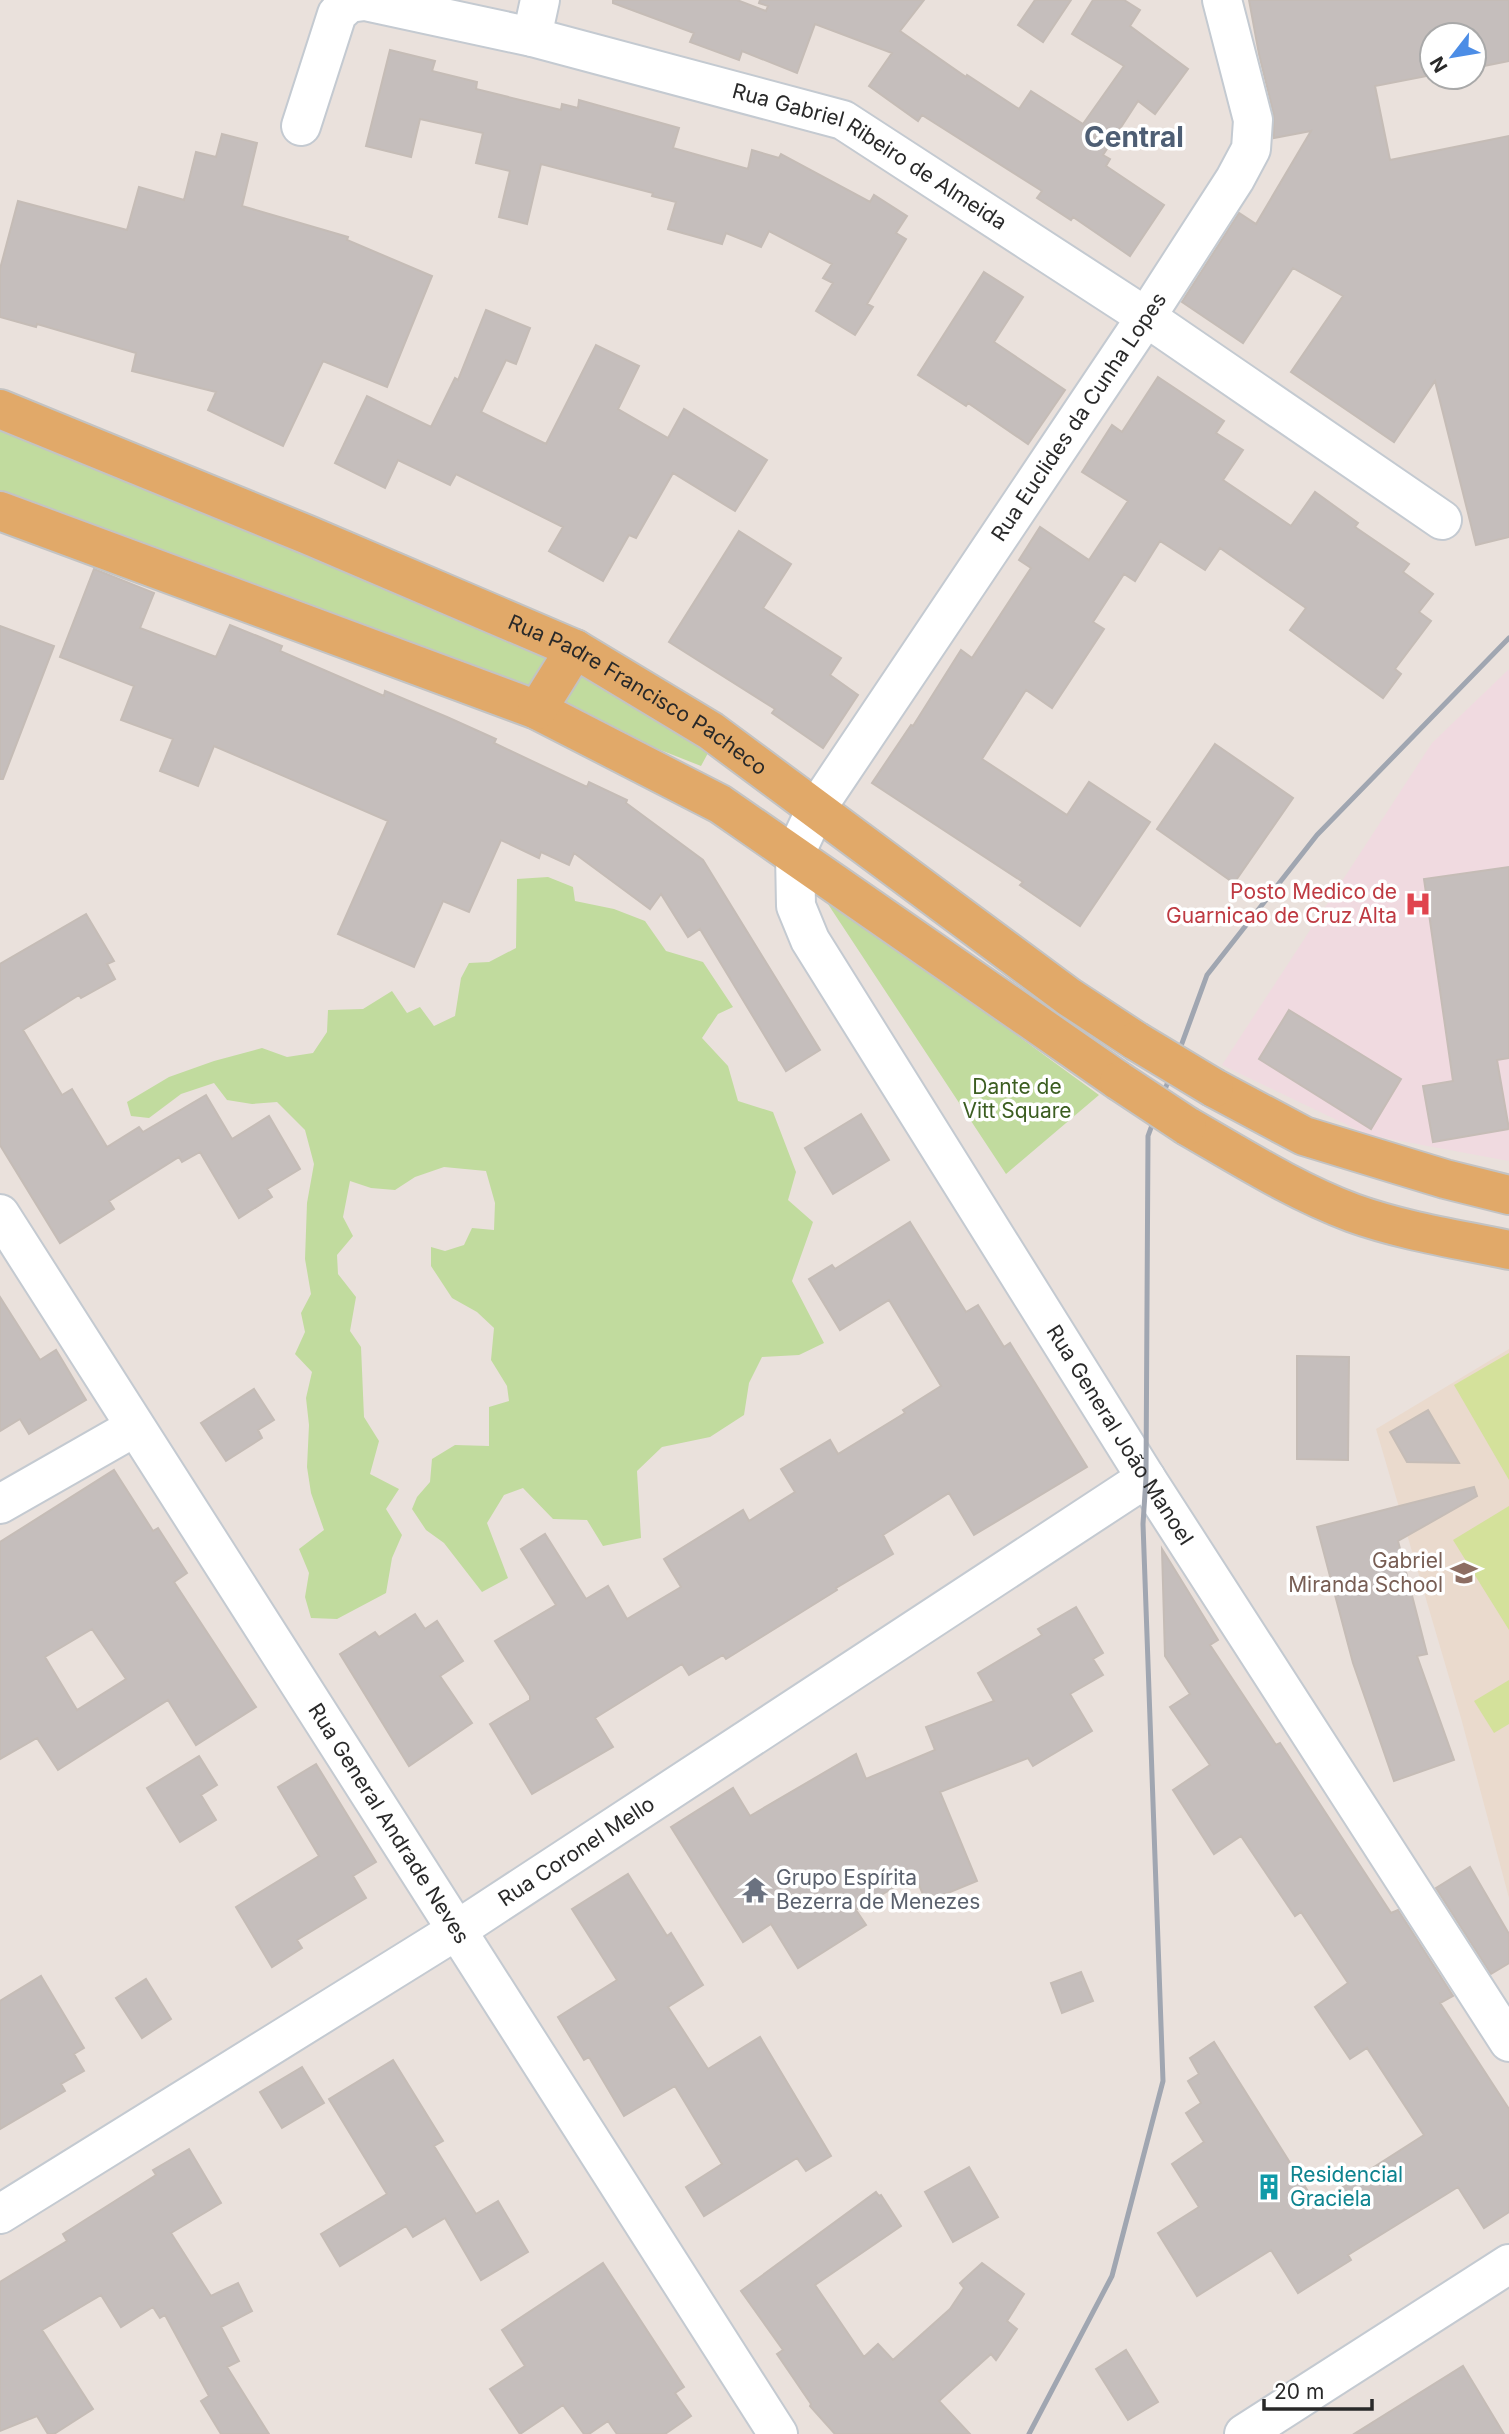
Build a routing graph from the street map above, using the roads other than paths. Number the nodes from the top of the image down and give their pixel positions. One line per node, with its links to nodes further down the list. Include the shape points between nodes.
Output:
1 (540, 0): 3 (street)
2 (1222, 0): 5 (street, Rua Euclides da Cunha Lopes, via 1253,120 1251,149)
3 (532, 37): 4 (street, Rua Gabriel Ribeiro de Almeida, via 365,1 349,3 337,14); 5 (street, Rua Gabriel Ribeiro de Almeida, via 843,120)
4 (301, 126)
5 (1146, 317): 8 (street, Rua Gabriel Ribeiro de Almeida); 11 (street, Rua Euclides da Cunha Lopes)
6 (0, 409): 9 (main road, Rua Padre Francisco Pacheco)
7 (0, 511): 10 (main road)
8 (1442, 520)
9 (575, 649): 10 (main road); 11 (main road, Rua Padre Francisco Pacheco, via 711,731)
10 (537, 710): 12 (main road, via 720,804)
11 (816, 809): 12 (street, Rua General João Manoel); 13 (main road, Rua Padre Francisco Pacheco, bridge, via 1069,998 1214,1088)
12 (795, 854): 14 (main road, bridge, via 1119,1081); 19 (street, Rua General João Manoel, via 796,905 810,940)
13 (1304, 1136): 14 (main road); 15 (main road, Rua Padre Francisco Pacheco)
14 (1289, 1185): 17 (main road, via 1354,1213)
15 (1509, 1195)
16 (0, 1214): 18 (street, Rua General Andrade Neves)
17 (1509, 1250)
18 (135, 1427): 20 (street); 21 (street, Rua General Andrade Neves)
19 (1146, 1478): 21 (street, Rua Coronel Mello); 22 (street, Rua General João Manoel)
20 (0, 1504)
21 (457, 1930): 23 (street, Rua Coronel Mello); 25 (street, Rua General Andrade Neves)
22 (1509, 2042)
23 (0, 2214)
24 (1509, 2264): 26 (street)
25 (778, 2434)
26 (1244, 2434)

